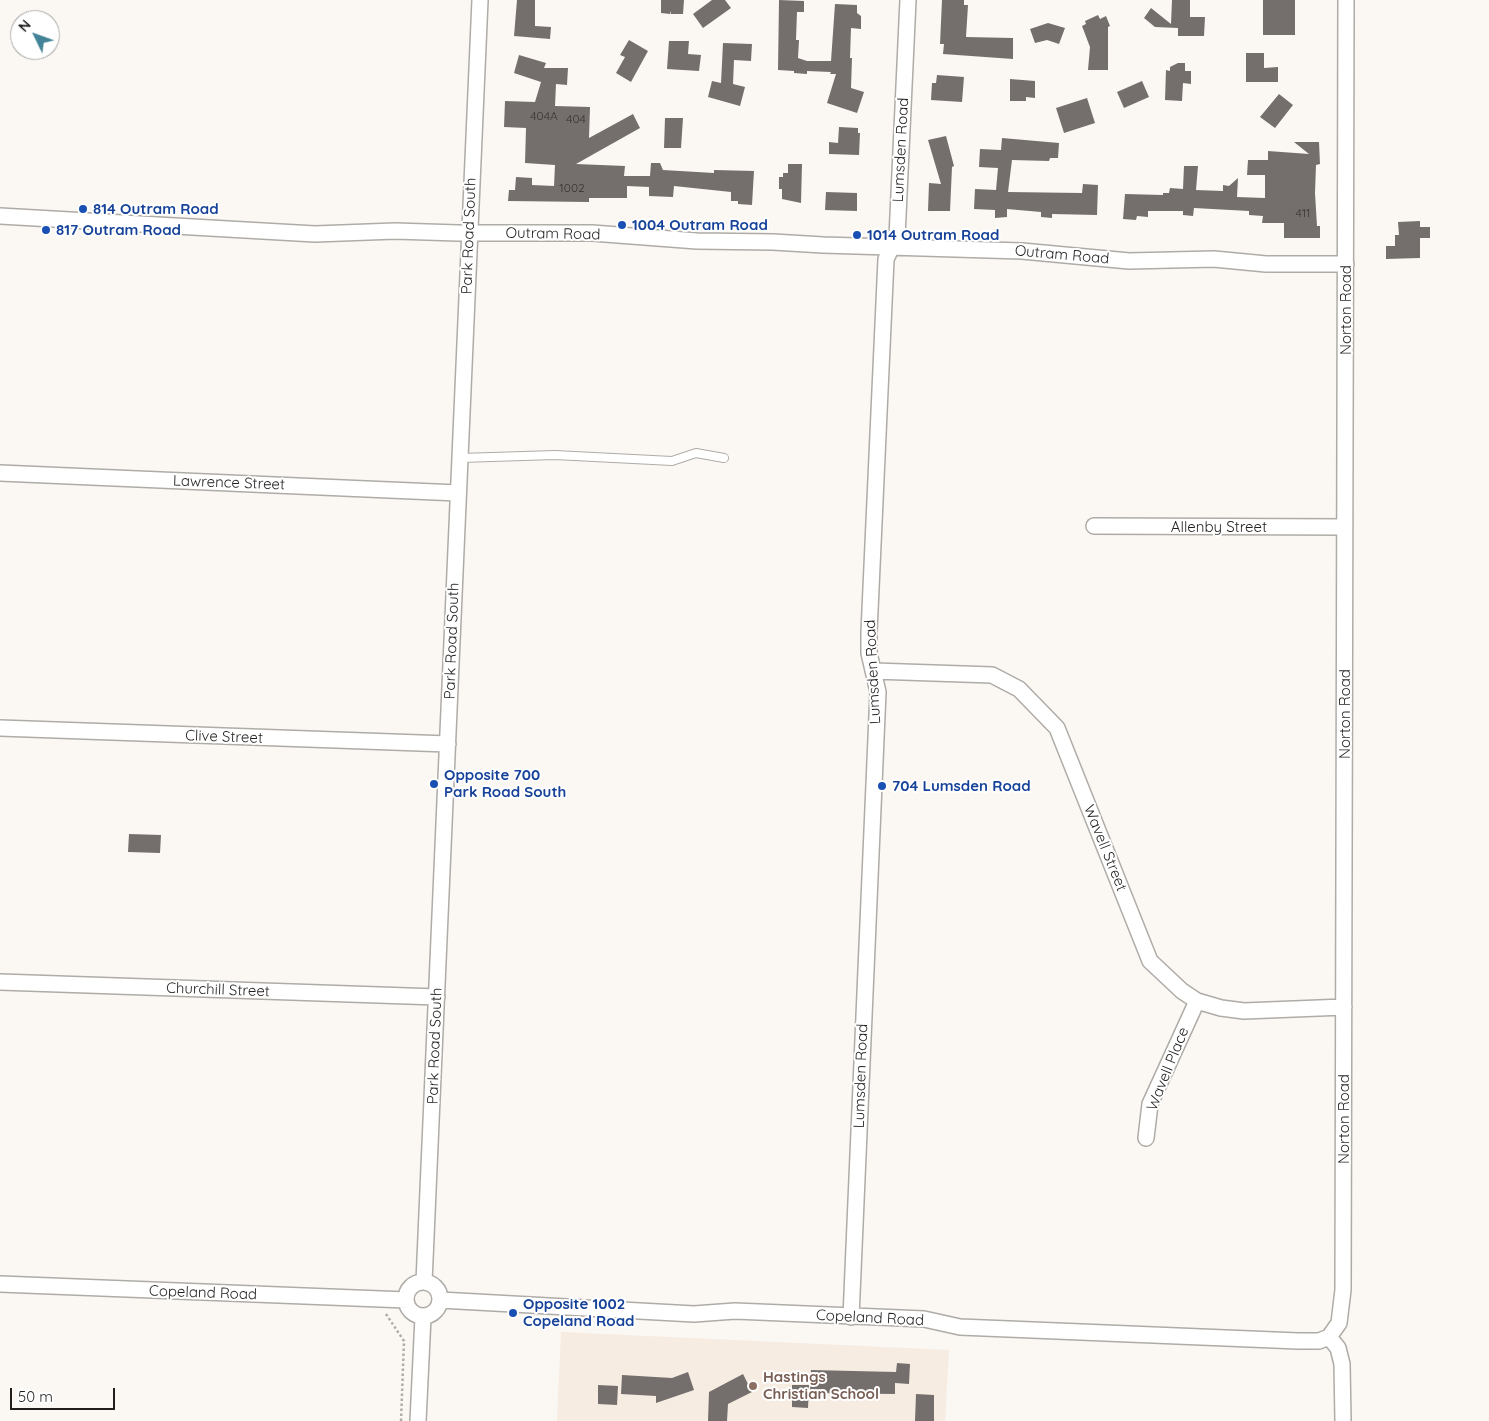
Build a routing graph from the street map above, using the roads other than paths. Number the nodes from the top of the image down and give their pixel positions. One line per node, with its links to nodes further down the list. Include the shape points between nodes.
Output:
1 (480, 0): 5 (street, Park Road South)
2 (908, 0): 6 (street, Lumsden Road, via 897,237)
3 (1346, 0): 7 (street, Norton Road)
4 (0, 216): 5 (street, Outram Road, via 316,234 395,230)
5 (469, 233): 6 (street, Outram Road, via 592,233 697,241); 8 (street, Park Road South)
6 (892, 248): 7 (street, Outram Road, via 1022,251 1129,261 1214,259 1266,264); 14 (street, Lumsden Road, via 886,259 869,632 869,653)
7 (1346, 264): 13 (street, Norton Road)
8 (460, 458): 9 (lane, via 555,455 672,461 696,453); 11 (street, Park Road South)
9 (724, 458)
10 (0, 473): 11 (street, Lawrence Street)
11 (458, 493): 16 (street, Park Road South)
12 (1094, 526): 13 (street, Allenby Street)
13 (1345, 527): 20 (street, Norton Road)
14 (874, 671): 19 (street, Wavell Street, via 992,674 1019,689 1032,702 1057,728 1150,961 1164,977); 27 (street, Lumsden Road, via 878,692)
15 (0, 728): 16 (street, Clive Street)
16 (448, 744): 18 (street, Park Road South)
17 (0, 982): 18 (street, Churchill Street)
18 (437, 997): 22 (street, Park Road South)
19 (1197, 1001): 20 (street, Wavell Street, via 1244,1011); 21 (street, Wavell Place, via 1150,1104)
20 (1344, 1007): 28 (street, Norton Road, via 1343,1290 1339,1323)
21 (1146, 1138)
22 (424, 1282): 24 (street, via 409,1289); 25 (street, via 436,1288)
23 (0, 1284): 24 (street, Copeland Road)
24 (406, 1300): 26 (street, via 409,1310)
25 (440, 1300): 26 (street, via 433,1314); 27 (street, Copeland Road, via 694,1314 735,1312)
26 (423, 1316): 29 (street)
27 (851, 1316): 28 (street, Copeland Road, via 924,1319 960,1327 1268,1340 1319,1341)
28 (1329, 1337): 30 (street, via 1338,1348 1342,1364)
29 (418, 1421)
30 (1343, 1421)

